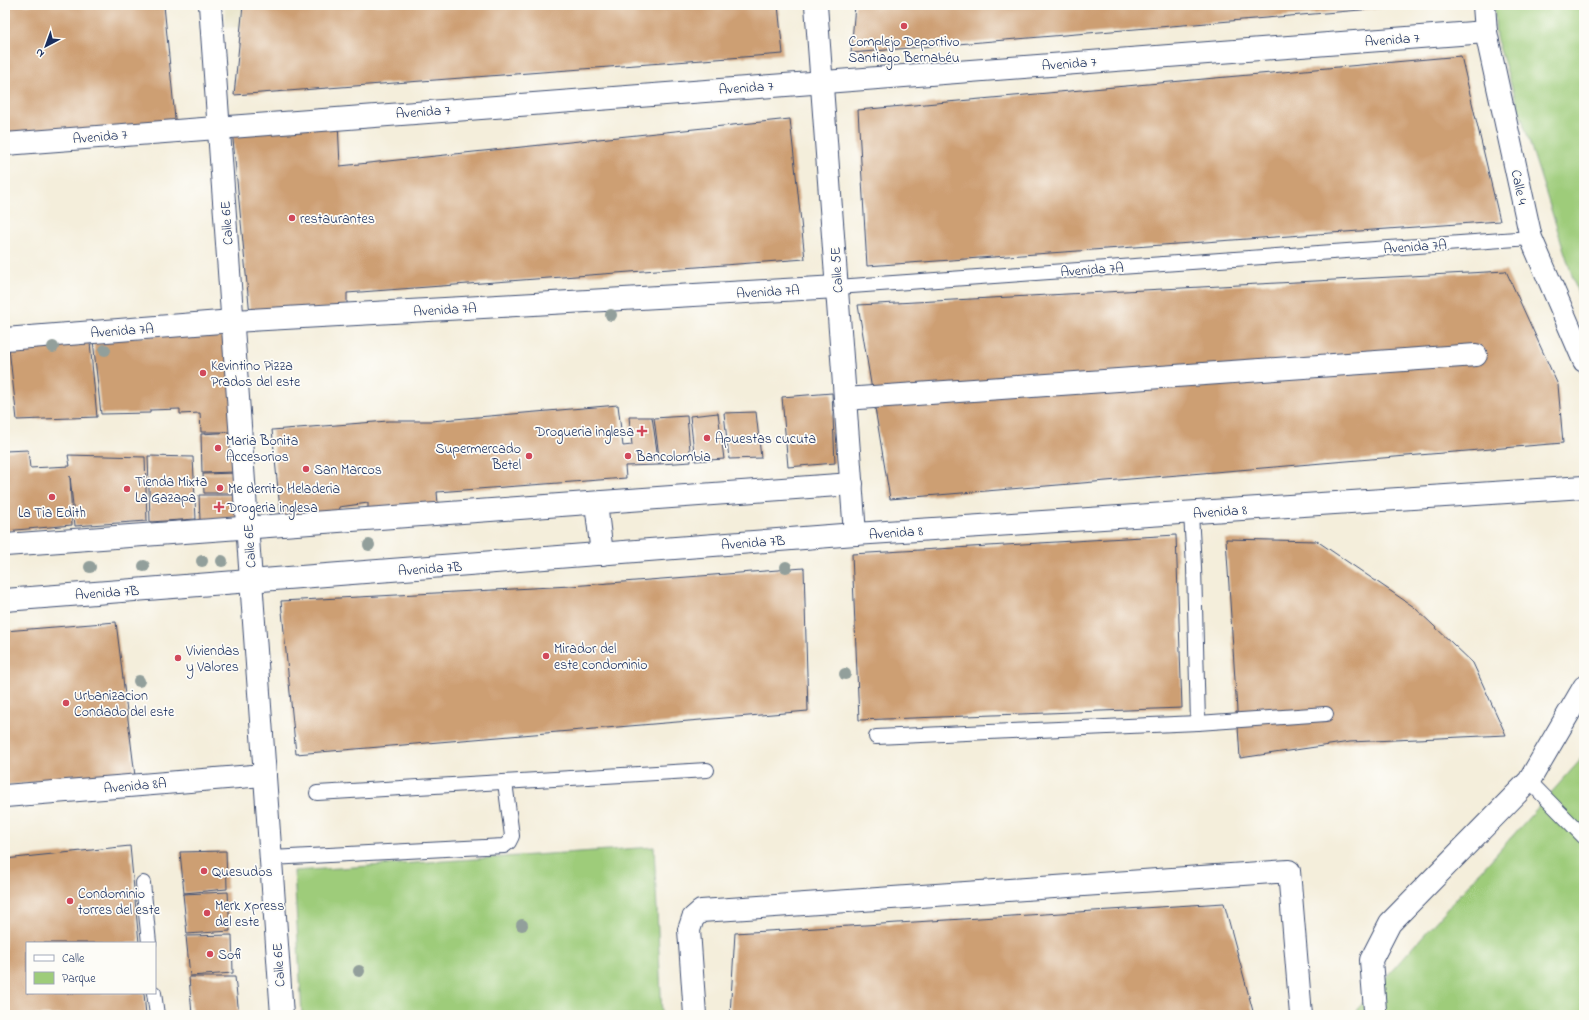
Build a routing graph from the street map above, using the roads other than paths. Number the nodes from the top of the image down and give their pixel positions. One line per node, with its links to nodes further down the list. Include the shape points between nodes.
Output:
1 (210, 5): 6 (street, Calle 6E)
2 (816, 5): 5 (street, Calle 5E)
3 (1484, 5): 4 (street, Calle 4)
4 (1486, 32): 5 (street, Avenida 7); 8 (street, Calle 4)
5 (822, 82): 6 (street, Avenida 7); 9 (street, Calle 5E)
6 (219, 127): 7 (street, Avenida 7); 10 (street, Calle 6E)
7 (5, 144)
8 (1531, 238): 9 (lane, Avenida 7A); 13 (street, Calle 4)
9 (837, 287): 10 (street, Avenida 7A); 14 (street, Calle 5E)
10 (233, 321): 11 (street, Avenida 7A); 19 (street, Calle 6E)
11 (5, 339)
12 (1476, 355): 14 (street)
13 (1584, 361)
14 (845, 399): 15 (street, Calle 5E)
15 (852, 484): 17 (street); 20 (street, Calle 5E)
16 (1584, 487): 18 (street, Avenida 8)
17 (596, 503): 19 (street); 22 (street)
18 (1191, 513): 20 (street, Avenida 8); 27 (lane)
19 (247, 528): 21 (street); 23 (street, Calle 6E)
20 (855, 534): 22 (street, Avenida 7B)
21 (5, 545)
22 (602, 554): 23 (street, Avenida 7B)
23 (251, 582): 24 (street, Avenida 7B); 30 (street, Calle 6E)
24 (5, 600)
25 (1584, 687): 31 (street)
26 (1326, 714): 27 (lane)
27 (1198, 723): 28 (lane)
28 (876, 737)
29 (706, 770): 32 (lane)
30 (265, 775): 34 (street, Avenida 8A); 36 (street, Calle 6E)
31 (1530, 781): 35 (lane); 40 (street, via 1390,923 1371,960)
32 (505, 782): 33 (lane); 36 (lane, via 512,836 504,846)
33 (317, 793)
34 (5, 796)
35 (1584, 837)
36 (271, 858): 42 (street, Calle 6E)
37 (143, 883): 38 (lane)
38 (149, 942)
39 (154, 994): 41 (lane)
40 (1375, 1010)
41 (157, 1015)
42 (282, 1015)
43 (695, 1015): 44 (street, via 689,930 693,918 701,911 1288,870)
44 (1301, 1015)

